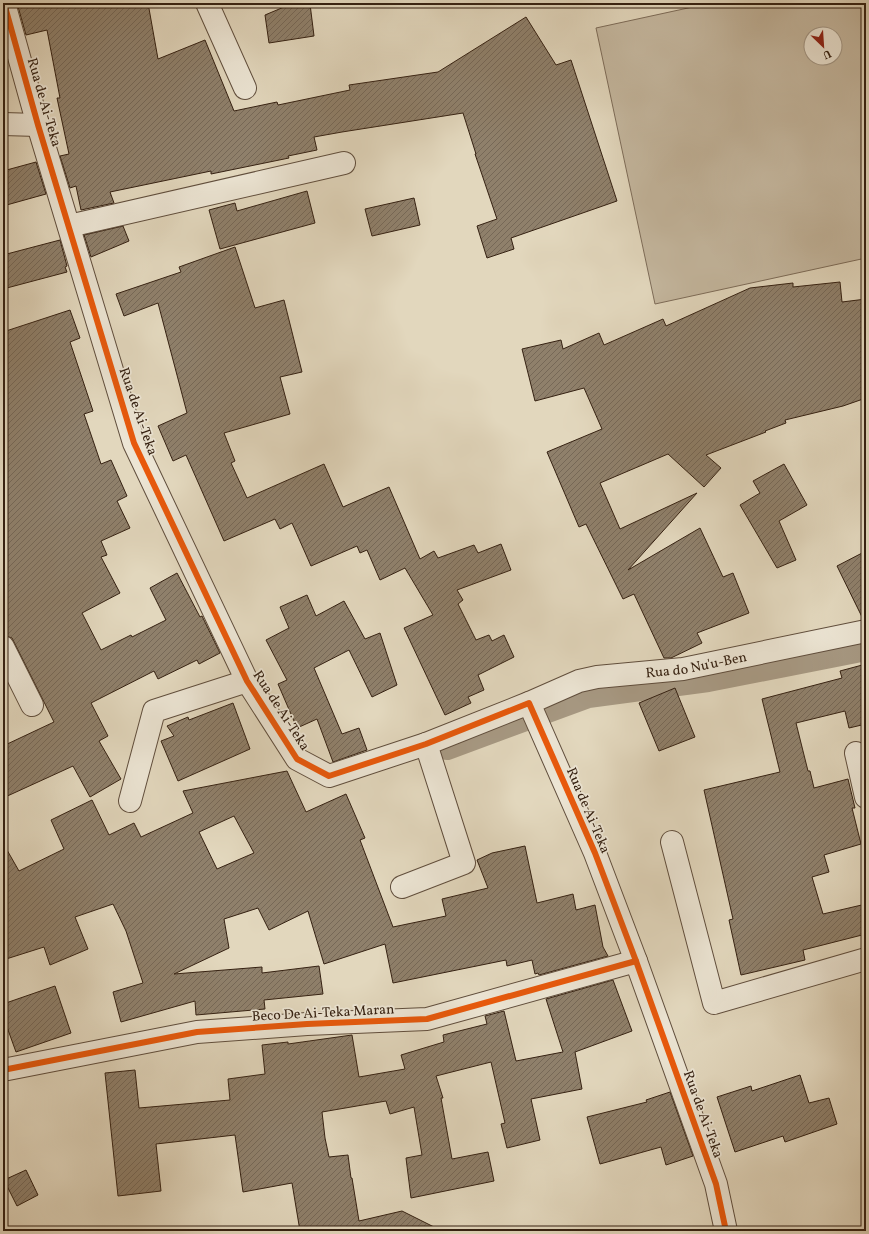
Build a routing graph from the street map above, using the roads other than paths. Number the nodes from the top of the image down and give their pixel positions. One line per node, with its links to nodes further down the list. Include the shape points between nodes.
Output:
1 (4, 3): 5 (street, Rua de Ai-Teka)
2 (207, 3): 3 (street)
3 (245, 88)
4 (3, 124): 5 (street)
5 (38, 125): 7 (street, Rua de Ai-Teka)
6 (344, 163): 7 (street)
7 (69, 226): 10 (street, Rua de Ai-Teka, via 134,443)
8 (866, 631): 11 (street, Rua do Nu'u-Ben, via 683,669 597,677 579,681)
9 (3, 647): 12 (street)
10 (247, 681): 13 (street, Rua de Ai-Teka, via 298,759 329,776); 16 (street, via 154,710)
11 (529, 703): 13 (street, Rua de Ai-Teka); 20 (street, Rua de Ai-Teka, via 595,853)
12 (32, 705)
13 (426, 744): 18 (street, via 464,863)
14 (856, 753): 15 (street)
15 (866, 797)
16 (130, 801)
17 (672, 842): 19 (street, via 714,1003)
18 (402, 887)
19 (866, 959)
20 (636, 961): 21 (street, Beco De Ai-Teka Maran, via 427,1019 197,1032); 22 (street, Rua de Ai-Teka, via 716,1184)
21 (8, 1069)
22 (726, 1231)

